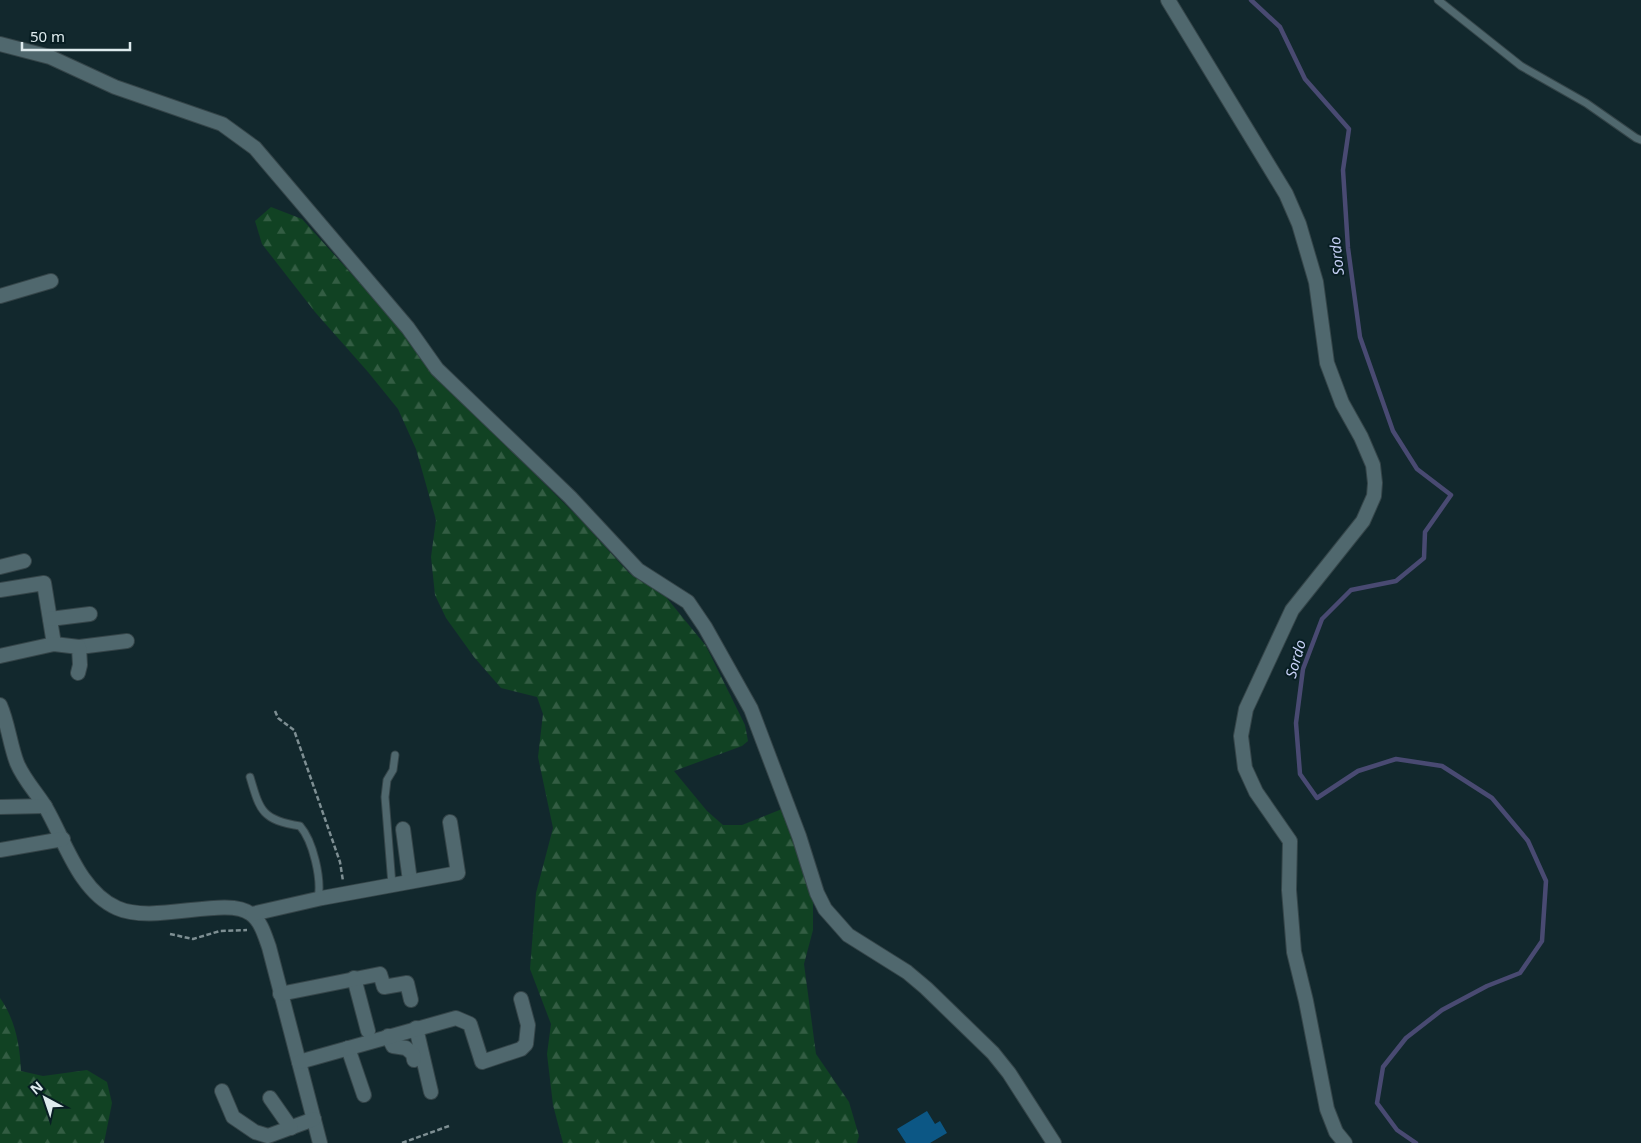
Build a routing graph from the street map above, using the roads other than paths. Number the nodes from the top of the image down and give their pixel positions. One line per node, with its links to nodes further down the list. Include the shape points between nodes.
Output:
1 (1168, 0): 48 (street, via 1286,194 1299,224 1316,282 1327,363 1342,403 1373,465 1374,496 1363,521 1292,610 1246,709 1241,736 1245,768 1256,792 1290,841 1289,890 1294,952 1327,1109)
2 (1438, 0): 4 (lane, via 1521,66 1586,103)
3 (0, 44): 47 (street, via 50,57 115,87 222,124 255,148 408,328 437,369 570,497 638,570 688,602 706,627 751,709 825,909 848,935 926,988 993,1053)
4 (1641, 140)
5 (51, 281): 6 (street)
6 (0, 296)
7 (24, 561): 8 (street)
8 (0, 567)
9 (0, 590): 11 (street, via 44,583)
10 (90, 614): 11 (street)
11 (50, 619): 13 (street)
12 (127, 641): 14 (street)
13 (54, 644): 14 (street); 15 (street)
14 (79, 647): 16 (street)
15 (0, 656)
16 (78, 673)
17 (0, 705): 20 (street, via 18,765)
18 (395, 755): 27 (lane, via 384,797)
19 (250, 777): 28 (lane, via 264,813 286,824 300,826 306,833 319,878)
20 (45, 806): 21 (street); 24 (street)
21 (0, 807)
22 (450, 822): 26 (street, via 458,873)
23 (403, 829): 26 (street)
24 (63, 839): 25 (street); 29 (street, via 87,882 117,908 139,914 222,908)
25 (0, 850)
26 (410, 880): 27 (street)
27 (392, 885): 28 (street)
28 (318, 899): 29 (street)
29 (252, 914): 31 (street, via 269,947)
30 (354, 978): 31 (street); 33 (street, via 380,974 384,987 407,983); 35 (street)
31 (280, 994): 39 (street)
32 (521, 999): 34 (street, via 528,1025 526,1044 521,1049 482,1062 470,1024 463,1020 456,1018)
33 (411, 1000)
34 (416, 1028): 36 (street); 41 (street)
35 (368, 1031)
36 (388, 1036): 37 (street); 38 (street, via 394,1046 406,1048 413,1054)
37 (348, 1048): 39 (street); 42 (street)
38 (414, 1060)
39 (299, 1062): 44 (street)
40 (222, 1091): 45 (street, via 233,1117 255,1132 268,1136)
41 (431, 1092)
42 (364, 1095)
43 (270, 1098): 45 (street)
44 (314, 1119): 45 (street); 46 (street)
45 (291, 1128)
46 (320, 1143)
47 (1054, 1143)
48 (1344, 1143)

